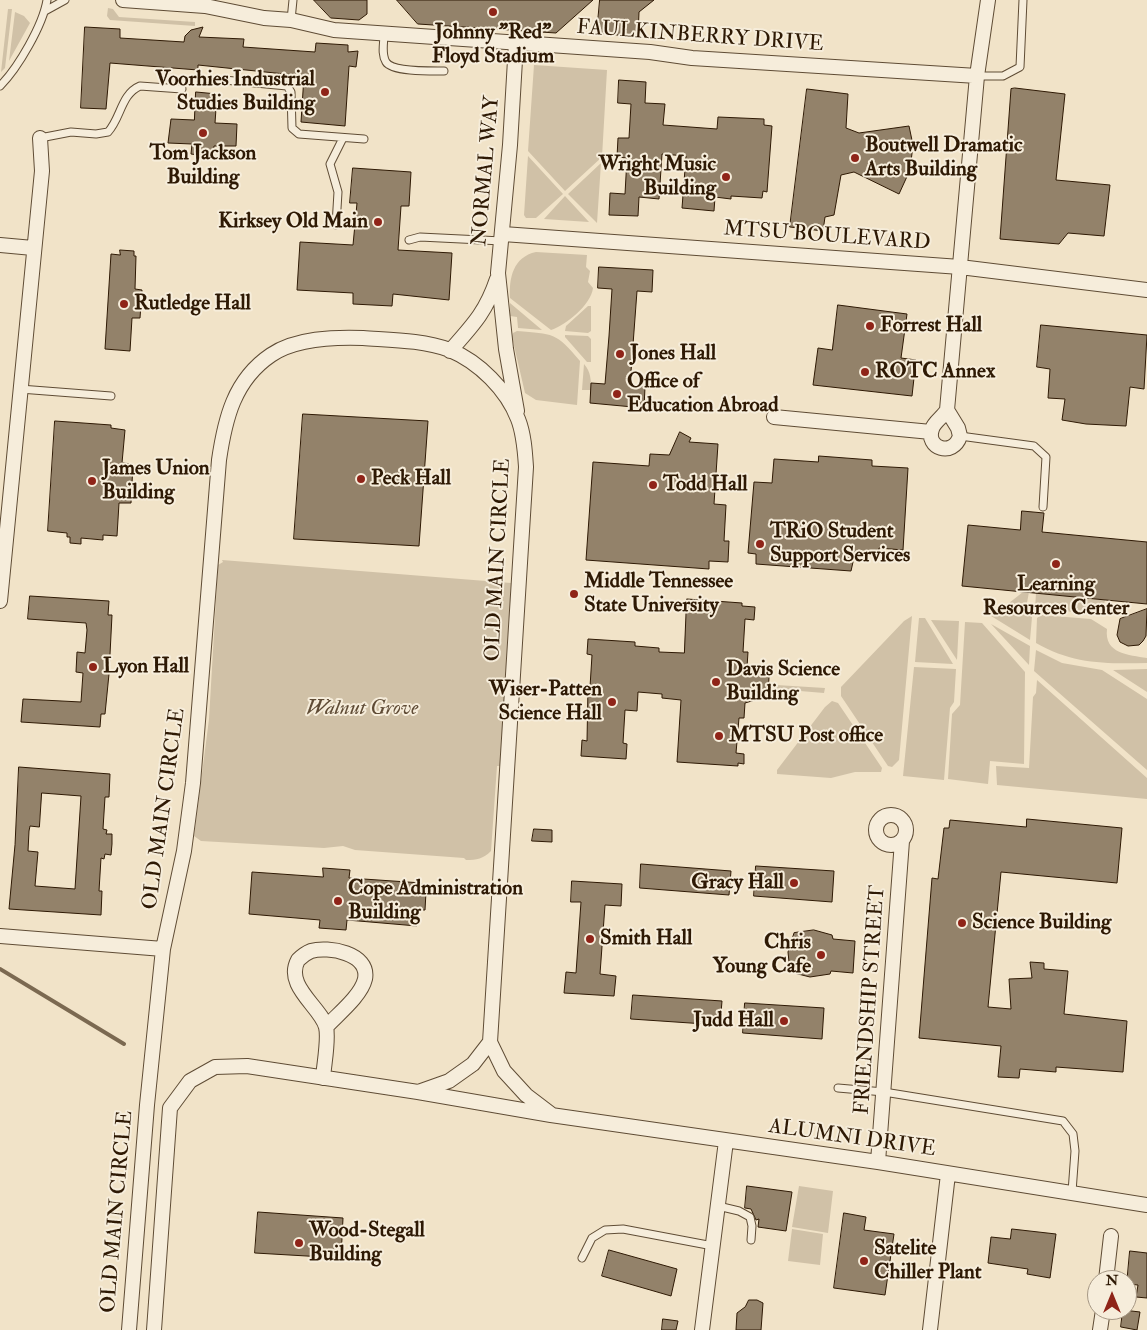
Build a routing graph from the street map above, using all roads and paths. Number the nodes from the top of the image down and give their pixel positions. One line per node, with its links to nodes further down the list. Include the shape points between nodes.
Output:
1 (47, 0): 7 (lane)
2 (65, 0): 7 (lane)
3 (123, 0): 8 (street, FAULKINBERRY DRIVE, via 205,6)
4 (293, 0): 8 (lane)
5 (988, 0): 12 (street)
6 (1023, 0): 12 (lane, via 1020,67 1003,76)
7 (45, 11): 14 (lane, via 10,76)
8 (291, 20): 9 (street, FAULKINBERRY DRIVE, via 334,30)
9 (384, 34): 10 (street, FAULKINBERRY DRIVE); 11 (lane, via 383,55 393,68)
10 (516, 43): 12 (street, FAULKINBERRY DRIVE); 20 (street, NORMAL WAY)
11 (444, 72)
12 (977, 76): 24 (street)
13 (224, 80): 17 (lane, via 287,86 292,92 292,128 299,134)
14 (0, 86)
15 (182, 89): 16 (lane, via 140,86 126,96 115,124 108,132 71,132)
16 (40, 138): 23 (street, via 42,171)
17 (343, 138): 18 (lane); 19 (lane, via 330,164 338,192)
18 (364, 140)
19 (336, 225)
20 (503, 238): 21 (lane, via 420,237); 24 (street, MTSU BOULEVARD); 25 (street, NORMAL WAY)
21 (409, 240)
22 (0, 245): 23 (street)
23 (33, 248): 28 (street)
24 (960, 267): 26 (street, MTSU BOULEVARD); 30 (street)
25 (498, 273): 27 (street, NORMAL WAY, via 490,299 479,319); 31 (street, NORMAL WAY)
26 (1147, 290)
27 (450, 350): 31 (street, OLD MAIN CIRCLE, via 496,383); 40 (street, OLD MAIN CIRCLE, via 397,340 348,338 306,342 271,355 255,369 232,402 225,419 218,460 193,783 184,851)
28 (19, 389): 29 (lane); 36 (street)
29 (111, 396)
30 (947, 410): 33 (street); 34 (street)
31 (518, 419): 42 (street, OLD MAIN CIRCLE, via 526,468)
32 (773, 421): 33 (street)
33 (931, 432): 34 (street, via 936,446 946,449)
34 (967, 438): 35 (lane, via 1034,446 1046,458)
35 (1043, 507)
36 (3, 523): 37 (street)
37 (0, 601)
38 (902, 841): 46 (street, FRIENDSHIP STREET)
39 (0, 936): 40 (street)
40 (164, 949): 47 (street, OLD MAIN CIRCLE)
41 (326, 1027): 41 (street, via 362,986 365,970 355,956 312,951 298,960 295,972 302,992); 43 (street)
42 (490, 1042): 45 (street, OLD MAIN CIRCLE, via 473,1064 449,1081); 49 (street, via 504,1071)
43 (323, 1078): 45 (street, OLD MAIN CIRCLE); 48 (street, OLD MAIN CIRCLE, via 247,1066 215,1067 190,1080)
44 (838, 1088): 46 (lane)
45 (418, 1092): 49 (street, ALUMNI DRIVE)
46 (884, 1092): 51 (street, FRIENDSHIP STREET); 53 (lane, via 1063,1121 1073,1134)
47 (147, 1105): 48 (street); 61 (street, OLD MAIN CIRCLE)
48 (170, 1108): 62 (street, OLD MAIN CIRCLE)
49 (551, 1115): 50 (street, ALUMNI DRIVE)
50 (726, 1141): 51 (street, ALUMNI DRIVE); 55 (street)
51 (878, 1162): 52 (street, ALUMNI DRIVE)
52 (948, 1174): 53 (street, ALUMNI DRIVE); 64 (street)
53 (1072, 1192): 54 (street, ALUMNI DRIVE)
54 (1147, 1205)
55 (718, 1206): 57 (lane, via 750,1217); 58 (street)
56 (1110, 1236): 60 (street)
57 (751, 1240)
58 (713, 1246): 59 (lane, via 623,1229 605,1230 592,1238); 63 (street)
59 (582, 1258)
60 (1107, 1270)
61 (129, 1330)
62 (154, 1330)
63 (702, 1330)
64 (930, 1330)

